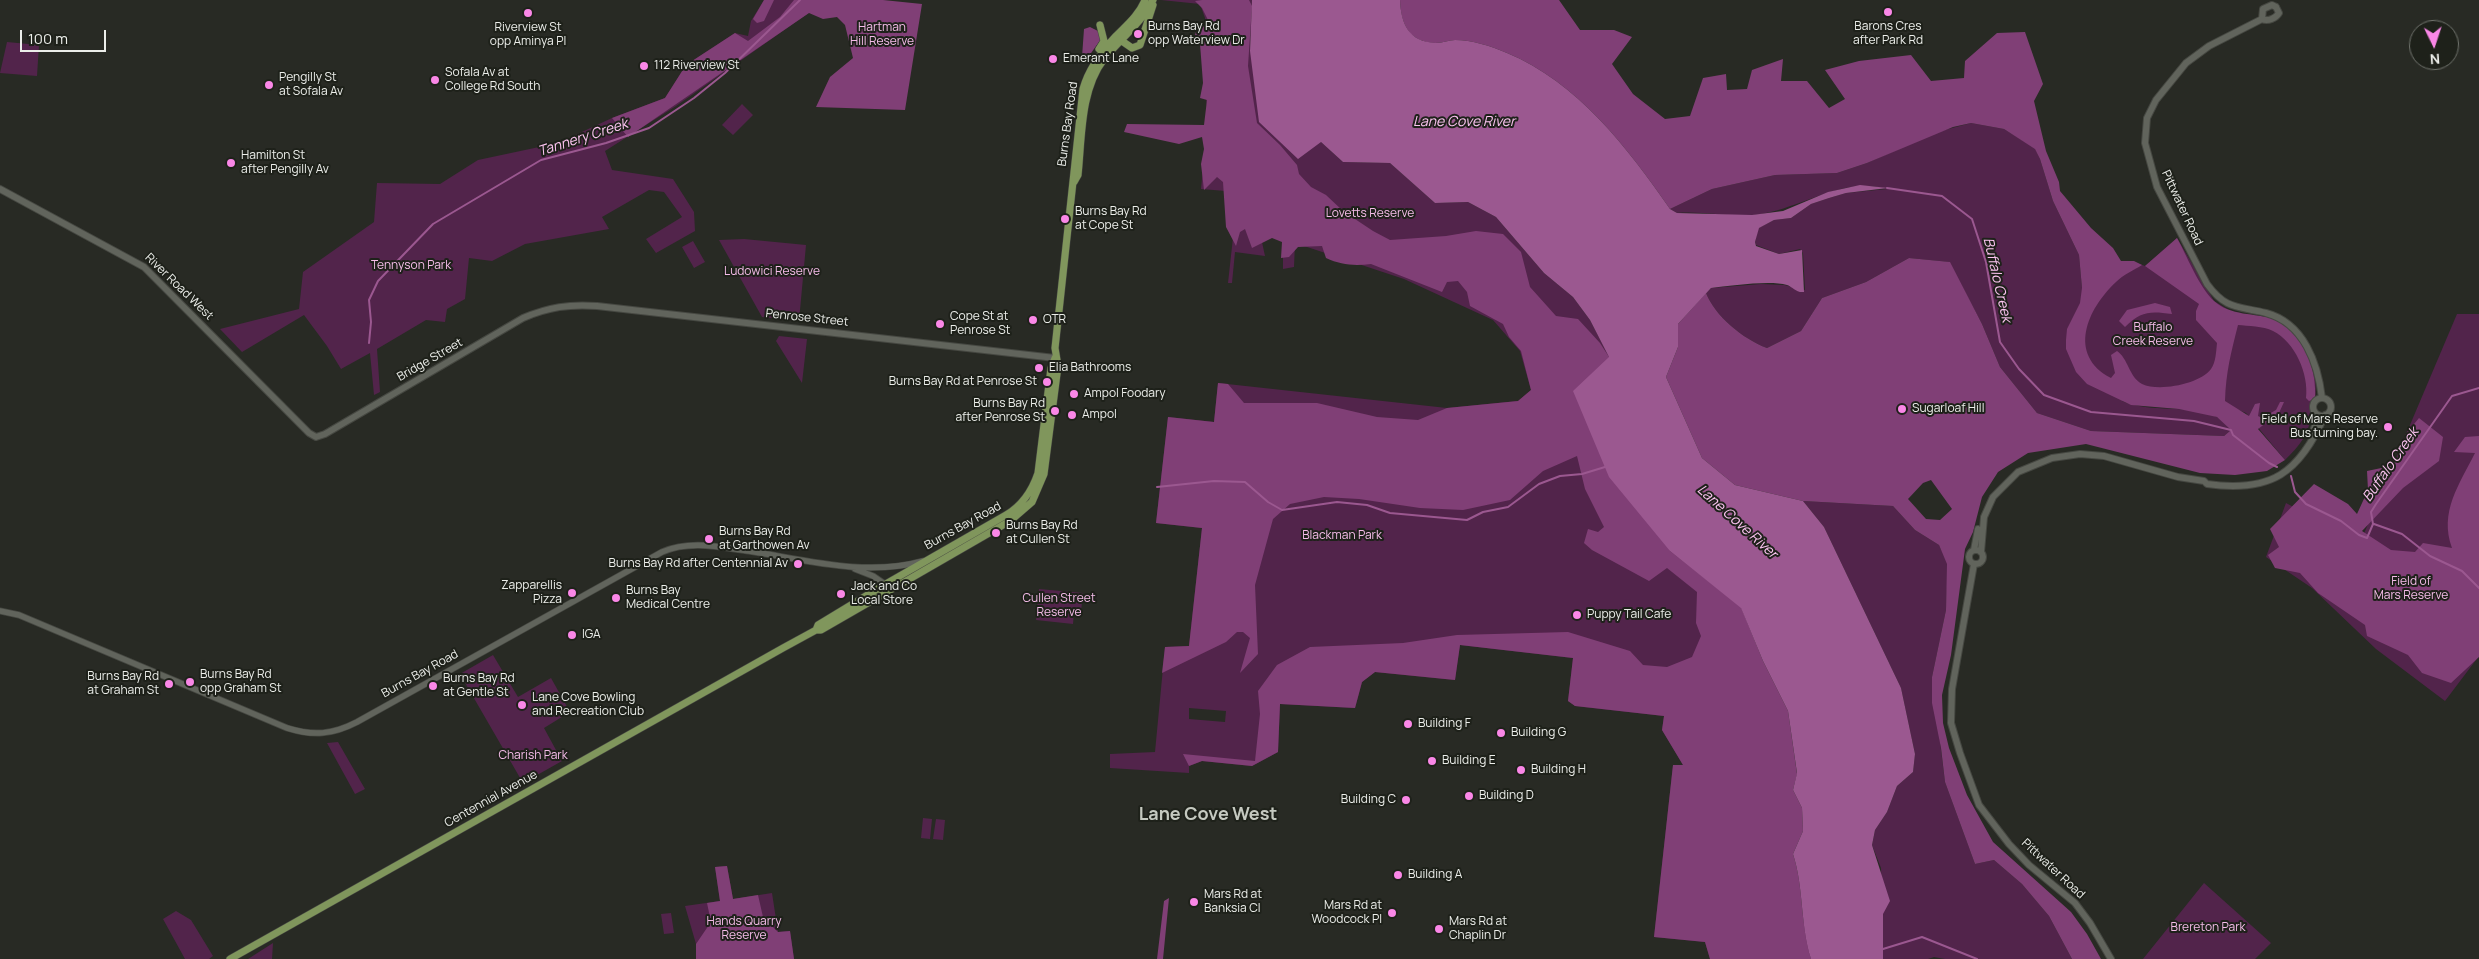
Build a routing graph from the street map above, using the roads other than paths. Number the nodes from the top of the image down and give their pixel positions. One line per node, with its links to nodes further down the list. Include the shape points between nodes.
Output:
1 (1145, 0): 6 (main road, Burns Bay Road)
2 (1153, 0): 6 (main road, Burns Bay Road, via 1141,20); 6 (main road, via 1142,42 1134,48)
3 (2278, 3): 4 (main road, via 2263,9); 4 (main road, via 2277,16)
4 (2262, 19): 12 (main road, Pittwater Road, via 2209,46 2179,70 2149,114 2145,143 2157,187 2207,284 2230,306 2274,316 2298,333 2315,363)
5 (1100, 25): 7 (main road, via 1104,43 1093,56)
6 (1119, 39): 7 (main road, Burns Bay Road); 8 (main road, Burns Bay Road, via 1101,64 1090,89 1078,175)
7 (1090, 69): 8 (main road, Burns Bay Road, via 1081,100 1072,174)
8 (1074, 182): 11 (main road, Burns Bay Road)
9 (0, 189): 15 (main road, River Road West, via 144,266)
10 (556, 306): 11 (main road, Penrose Street, via 597,306); 15 (main road, Bridge Street, via 524,318)
11 (1055, 358): 18 (main road, Burns Bay Road, via 1058,366 1047,462 1038,492 1014,518)
12 (2322, 398): 13 (main road, via 2314,403); 14 (main road, via 2331,406)
13 (2315, 413): 14 (main road); 16 (main road, via 2314,431 2305,447 2280,472 2247,483)
14 (2325, 415): 16 (main road, via 2304,455 2278,476 2248,486 2228,487)
15 (316, 437)
16 (2204, 481): 17 (main road, via 2143,466 2122,456 2094,451 2060,452 2030,462 2009,475 1990,495 1981,516)
17 (1977, 551): 19 (main road, via 1969,557); 19 (main road, via 1982,560)
18 (928, 563): 20 (street, Burns Bay Road, via 888,568); 21 (main road, Centennial Avenue); 22 (main road, Centennial Avenue)
19 (1974, 564): 26 (main road, Pittwater Road, via 1952,690 1951,723 1960,752 1979,806 2029,865 2075,903)
20 (850, 567): 21 (street, Burns Bay Road, via 873,576); 23 (street, Burns Bay Road, via 716,547 678,546 357,722 323,734 287,728 19,615)
21 (884, 585): 22 (street, Burns Bay Road); 24 (main road, Centennial Avenue, via 818,625)
22 (895, 587): 24 (main road, Centennial Avenue)
23 (0, 610)
24 (816, 630): 25 (main road, Centennial Avenue)
25 (230, 959)
26 (2111, 959)

